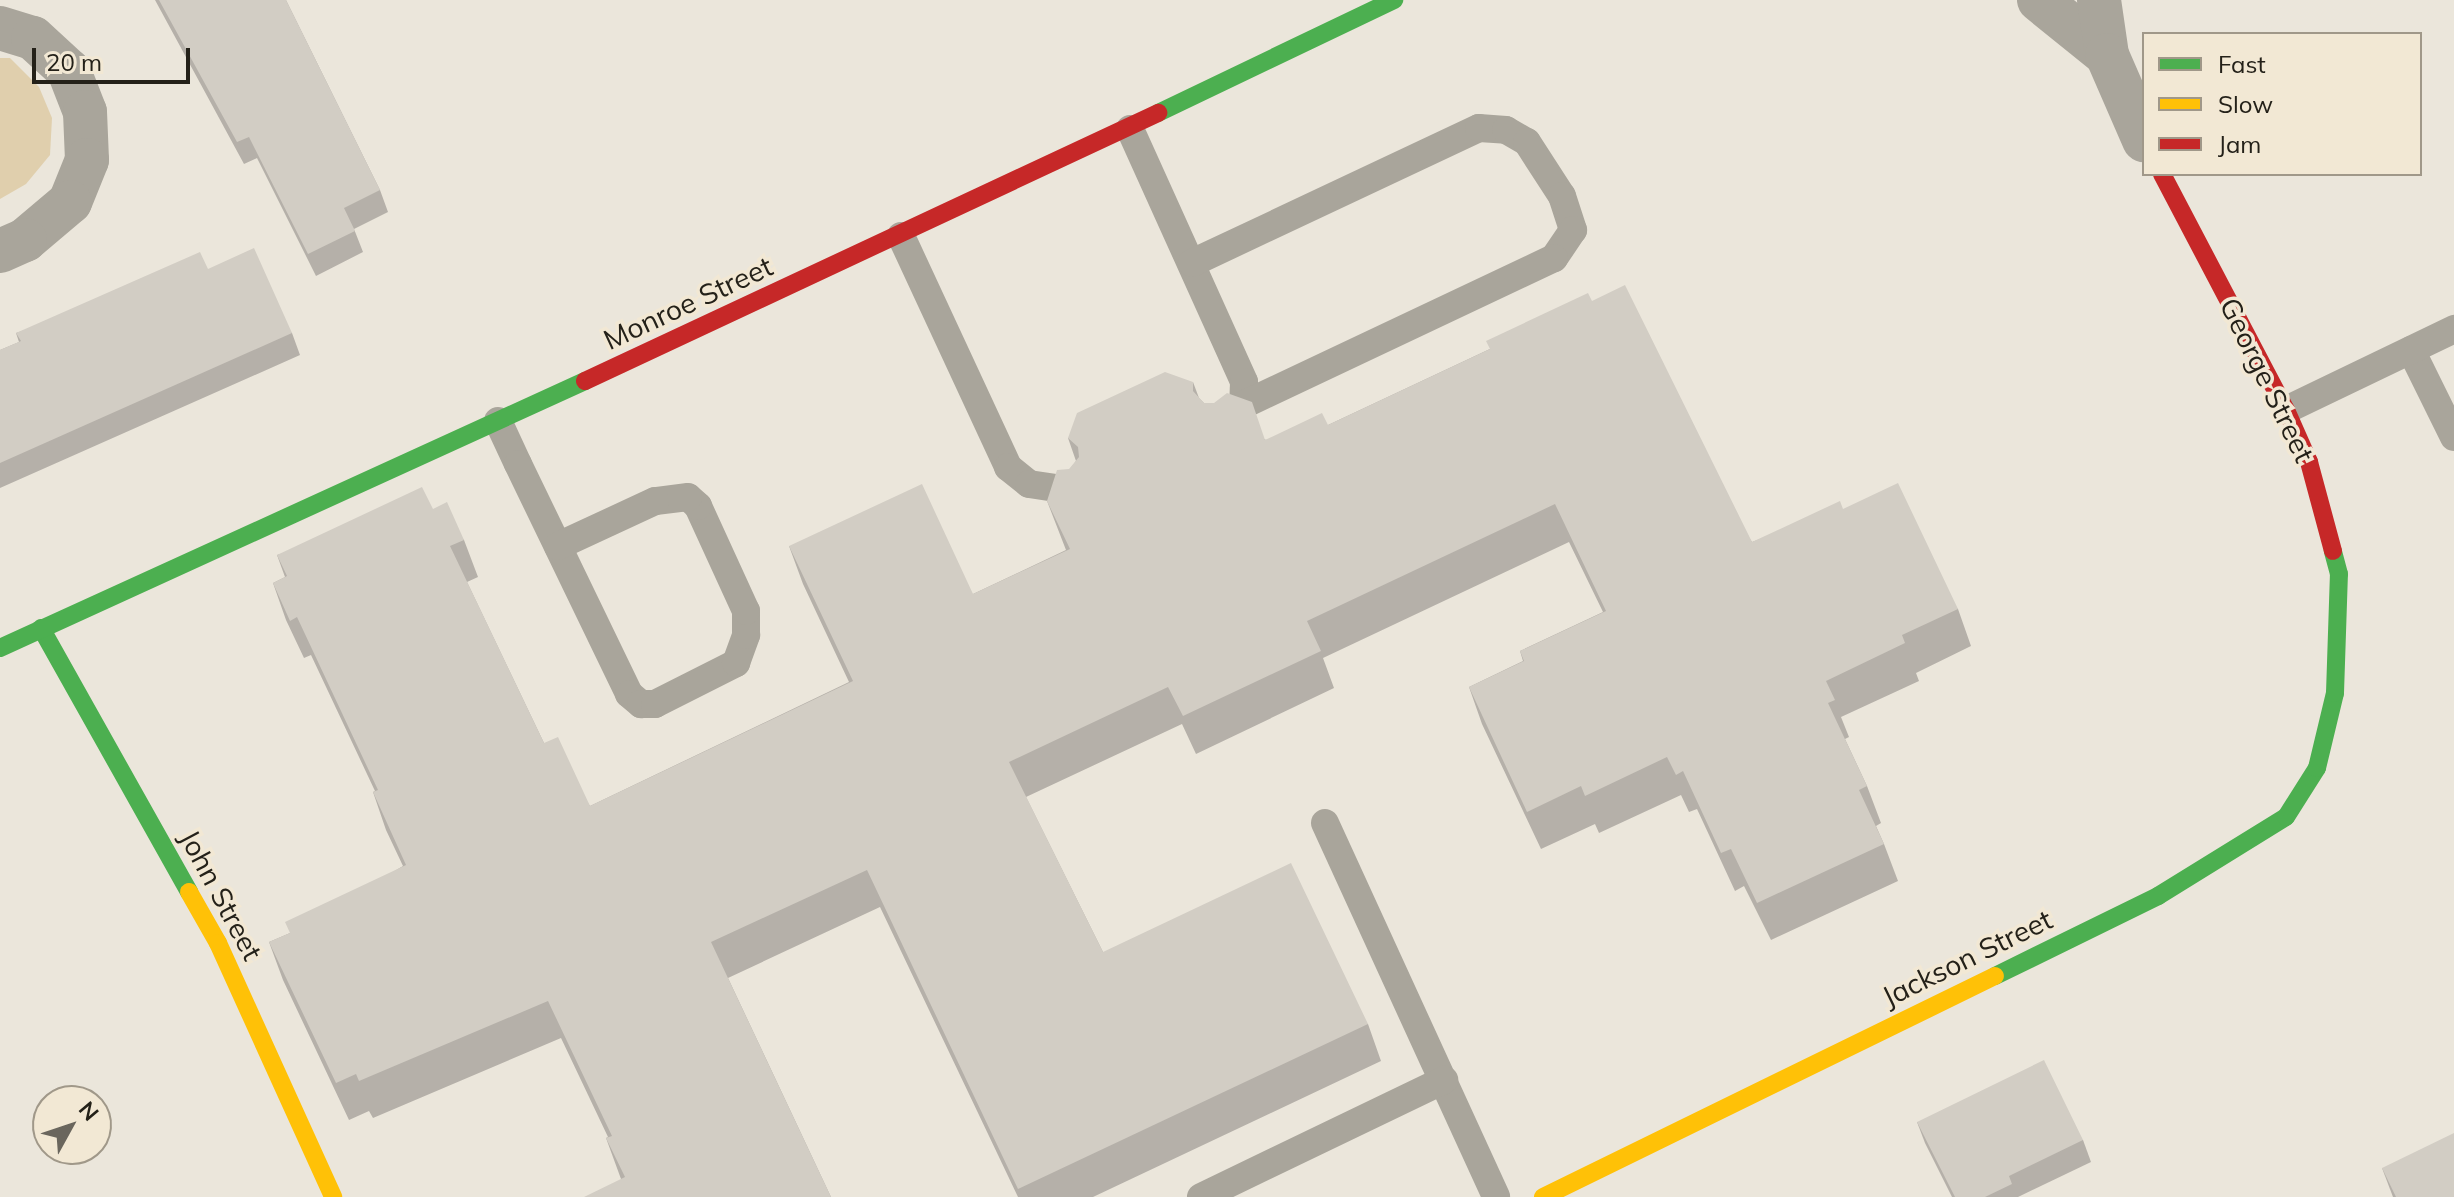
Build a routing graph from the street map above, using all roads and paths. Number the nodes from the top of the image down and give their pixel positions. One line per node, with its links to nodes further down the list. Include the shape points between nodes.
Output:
1 (1394, 0): 6 (street, Monroe Street)
2 (2039, 0): 5 (street)
3 (2099, 0): 5 (street)
4 (0, 28): 10 (street, via 33,38 69,71 85,112 87,160 70,202 25,240)
5 (2107, 55): 7 (street)
6 (1130, 129): 9 (street, Monroe Street); 11 (lane)
7 (2142, 135)
8 (2163, 176): 14 (street, George Street)
9 (901, 236): 15 (street, Monroe Street); 17 (lane, via 1008,467 1029,484)
10 (0, 251)
11 (1192, 263): 11 (lane, via 1244,382 1233,415 1554,258 1573,230 1562,196 1527,142 1506,130 1479,128)
12 (2454, 329): 13 (lane)
13 (2411, 350): 14 (lane); 16 (lane)
14 (2286, 410): 21 (street, George Street, via 2309,462 2339,574)
15 (498, 421): 18 (lane); 19 (street, Monroe Street)
16 (2454, 437)
17 (1076, 491)
18 (558, 546): 18 (lane, via 629,694 641,704 674,696 736,663 743,650 746,611 698,506 688,497 655,501)
19 (41, 628): 20 (street, Monroe Street); 24 (street, John Street, via 218,943)
20 (0, 648)
21 (2335, 693): 27 (street, Jackson Street, via 2317,768 2286,817 2158,896)
22 (1325, 823): 23 (lane)
23 (1444, 1080): 25 (lane); 26 (lane)
24 (333, 1197)
25 (1201, 1197)
26 (1496, 1197)
27 (1543, 1197)

